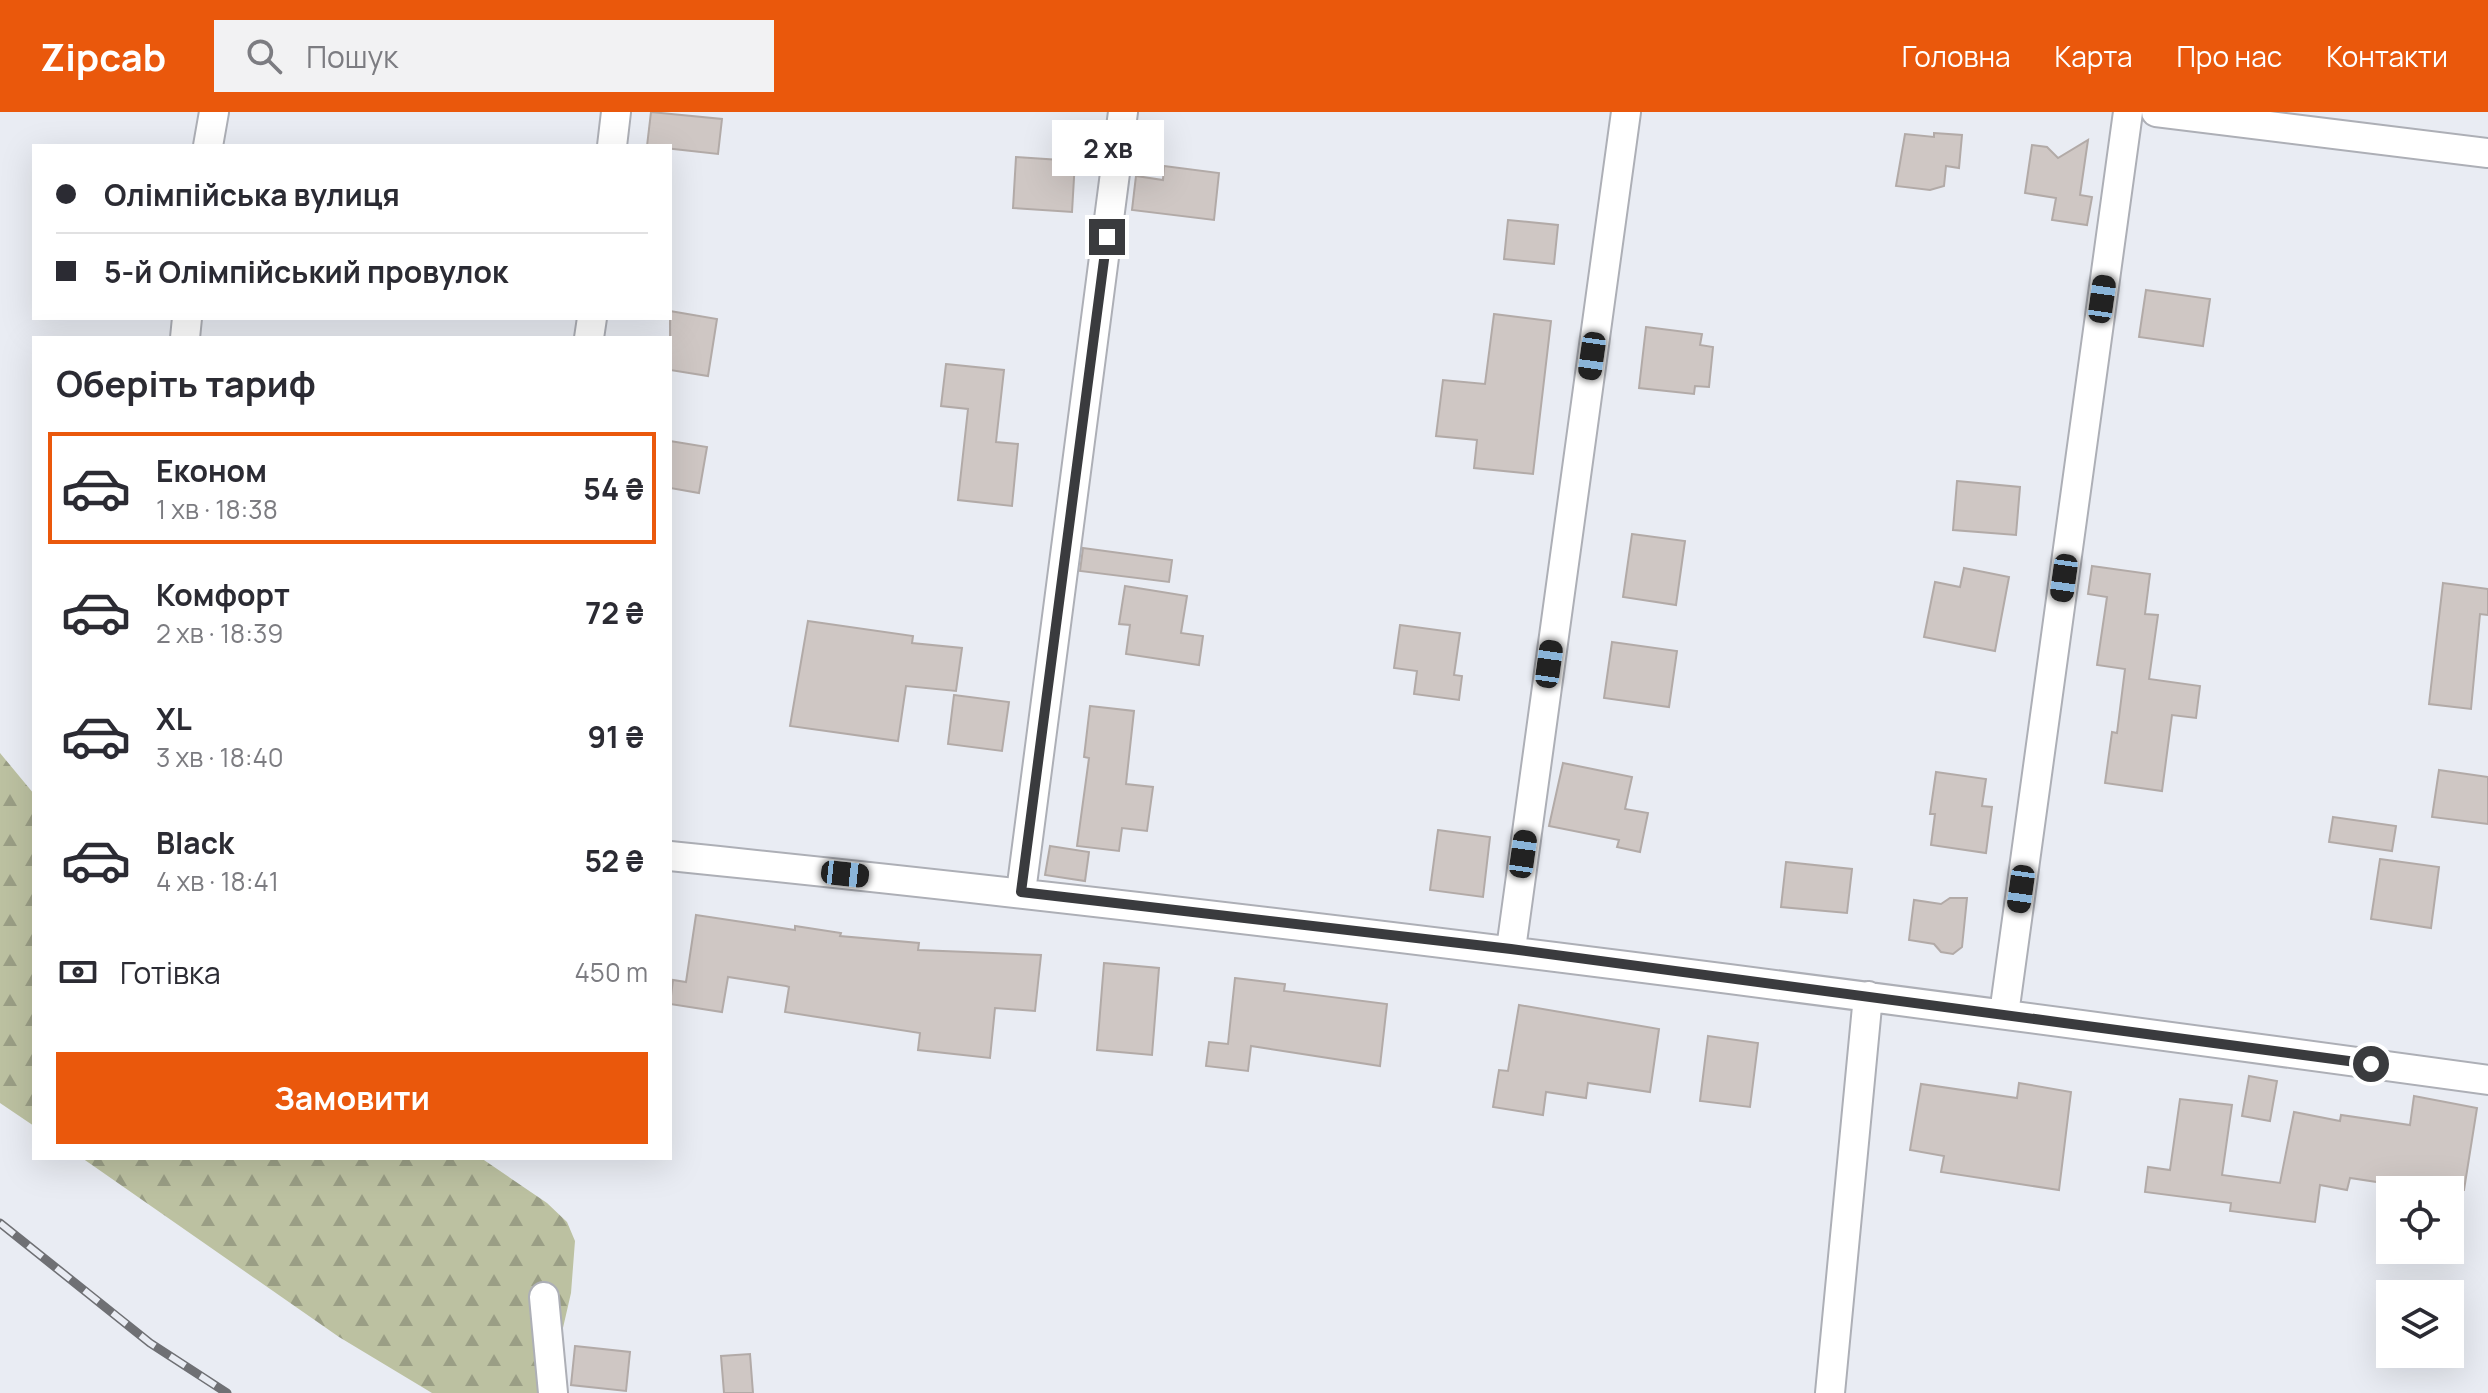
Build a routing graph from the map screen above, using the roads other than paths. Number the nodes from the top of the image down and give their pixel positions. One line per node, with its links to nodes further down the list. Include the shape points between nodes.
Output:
1 (214, 112): 7 (street)
2 (616, 112): 8 (street)
3 (1123, 112): 11 (street)
4 (1626, 112): 12 (street)
5 (2128, 112): 14 (street)
6 (2156, 112): 9 (street)
7 (208, 144)
8 (612, 144)
9 (2488, 153)
10 (672, 856): 11 (street)
11 (1021, 892): 12 (street)
12 (1511, 949): 13 (street)
13 (1868, 996): 14 (street); 18 (street)
14 (2004, 1014): 15 (street)
15 (2488, 1080)
16 (544, 1297): 17 (street)
17 (553, 1393)
18 (1830, 1393)

